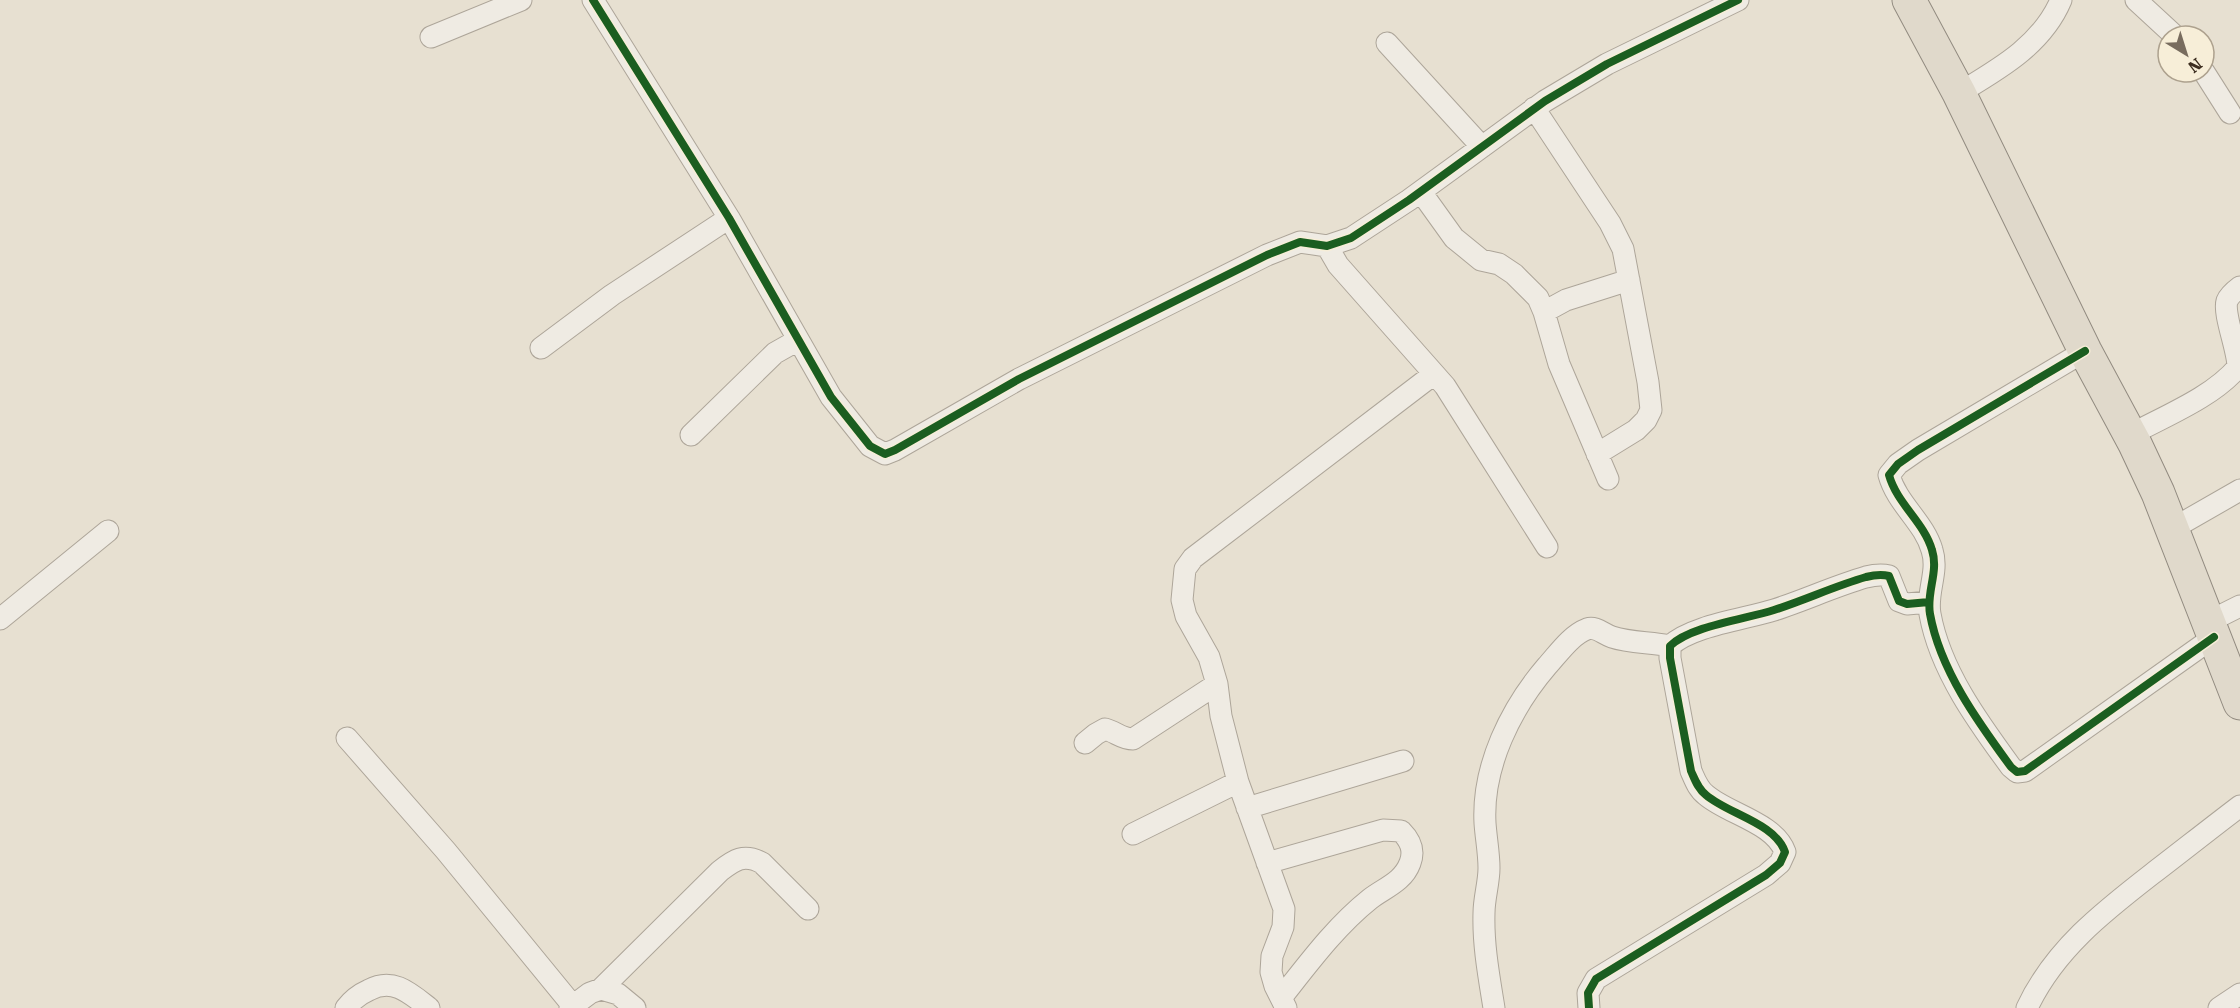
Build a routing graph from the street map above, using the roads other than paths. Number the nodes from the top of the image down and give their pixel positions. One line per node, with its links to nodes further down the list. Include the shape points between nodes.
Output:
1 (521, 0): 8 (street)
2 (593, 0): 16 (street)
3 (1738, 0): 12 (street, via 1606,64)
4 (1909, 0): 11 (highway)
5 (2061, 0): 11 (street, via 2040,35 2002,67)
6 (2136, 0): 7 (street)
7 (2162, 24)
8 (431, 37)
9 (1387, 43): 14 (street)
10 (2212, 84): 13 (street)
11 (1959, 93): 23 (highway)
12 (1534, 108): 14 (street); 18 (street, via 1610,223 1623,249)
13 (2230, 113)
14 (1482, 147): 15 (street)
15 (1421, 192): 17 (street, via 1351,238); 20 (street, via 1454,238 1482,260 1514,274 1538,298)
16 (729, 218): 21 (street); 22 (street, via 612,295)
17 (1327, 246): 21 (street, via 1300,242 1267,255 1019,379 885,454 870,446 843,413); 24 (street, via 1338,265)
18 (1629, 280): 20 (street, via 1566,300); 27 (street, via 1651,410 1636,430)
19 (2240, 287): 26 (street, via 2227,301 2238,367 2208,392)
20 (1544, 312): 27 (street, via 1559,364)
21 (798, 340): 25 (street, via 775,353)
22 (541, 348)
23 (2085, 351): 26 (highway); 33 (street, via 1918,450 1889,475 1932,548 1936,566)
24 (1434, 374): 32 (street); 38 (street, via 1193,558 1185,569 1182,600 1186,616 1209,657)
25 (691, 435)
26 (2130, 435): 30 (highway)
27 (1597, 454): 28 (street)
28 (1608, 479)
29 (2240, 490): 30 (street)
30 (2172, 529): 36 (highway)
31 (108, 531): 35 (street)
32 (1547, 547)
33 (1929, 602): 36 (street, via 1934,632 1964,698 2017,772 2043,759); 37 (street, via 1899,601 1889,576 1882,574 1775,610 1693,632)
34 (2240, 606): 36 (street)
35 (0, 619)
36 (2211, 630): 39 (highway)
37 (1670, 646): 56 (street, via 1624,641 1595,628 1586,629 1569,642 1530,687 1504,732 1489,776 1485,822 1489,872 1484,946); 57 (street, via 1697,785 1706,796 1767,831 1781,842 1785,852 1780,863 1766,874 1596,979 1588,993)
38 (1217, 684): 41 (street, via 1133,739 1124,739 1105,729); 43 (street)
39 (2238, 694)
40 (347, 738): 52 (street, via 446,851)
41 (1085, 743)
42 (1403, 761): 45 (street)
43 (1238, 782): 45 (street); 46 (street)
44 (2240, 806): 58 (street, via 2111,906 2065,949 2038,985)
45 (1247, 808): 47 (street)
46 (1133, 834)
47 (1267, 863): 51 (street, via 1284,909 1271,972); 51 (street, via 1383,830 1401,831 1413,848 1411,863 1401,879 1369,899 1324,945)
48 (808, 909): 49 (street, via 762,862 744,857 735,860)
49 (601, 988): 52 (street); 55 (street, via 618,994)
50 (2240, 994): 59 (street)
51 (1283, 1003)
52 (572, 1007)
53 (346, 1008): 54 (street, via 378,985 391,984)
54 (429, 1008)
55 (635, 1008)
56 (1494, 1008)
57 (1589, 1008)
58 (2027, 1008)
59 (2219, 1008)

